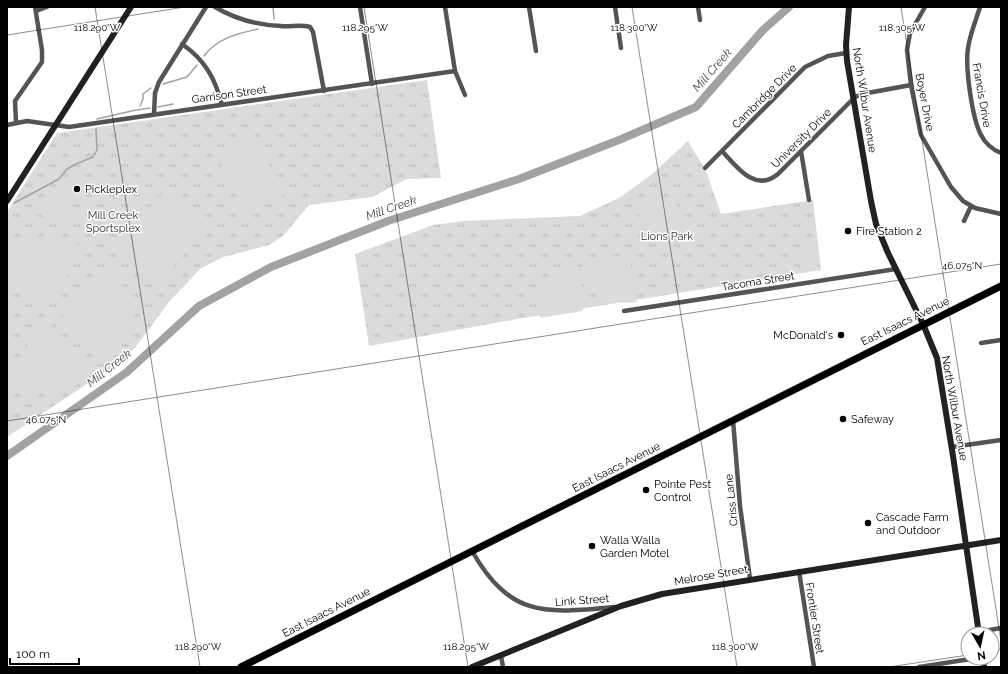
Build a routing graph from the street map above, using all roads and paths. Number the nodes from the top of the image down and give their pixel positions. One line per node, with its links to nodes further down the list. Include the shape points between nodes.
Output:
1 (47, 7): 13 (street)
2 (131, 7): 29 (main road)
3 (206, 7): 15 (street)
4 (215, 7): 22 (street, via 250,22 310,27)
5 (360, 7): 20 (street)
6 (444, 7): 19 (street)
7 (529, 7): 17 (street)
8 (615, 7): 16 (street)
9 (698, 7): 14 (street)
10 (849, 7): 18 (main road, North Wilbur Avenue)
11 (925, 7): 21 (street, Boyer Drive, via 913,27 907,44)
12 (980, 7): 32 (street, Francis Drive, via 969,43 968,75 980,134 988,145)
13 (35, 9): 27 (street, via 42,62 15,101)
14 (700, 20)
15 (182, 44): 25 (street, via 208,68 217,86); 26 (street, via 156,87)
16 (622, 48)
17 (536, 51)
18 (846, 53): 24 (main road, North Wilbur Avenue); 30 (street, Cambridge Drive, via 820,59 805,67)
19 (455, 71): 20 (street, Garrison Street); 23 (street)
20 (372, 84): 22 (street, Garrison Street)
21 (911, 85): 24 (street, via 862,94); 36 (street, Boyer Drive, via 919,127 925,143 951,187)
22 (324, 91): 25 (street, Garrison Street)
23 (465, 95)
24 (853, 99): 31 (street, University Drive); 39 (main road, North Wilbur Avenue, via 872,208 882,240)
25 (222, 105): 26 (street, Garrison Street)
26 (154, 114): 29 (street, Garrison Street, via 69,128)
27 (16, 122): 28 (street, Garrison Street); 29 (street, Garrison Street, via 35,121)
28 (7, 125)
29 (55, 126): 35 (main road)
30 (722, 151): 31 (street, University Drive, via 749,177 763,181 778,174); 33 (street, Cambridge Drive)
31 (801, 151): 34 (street)
32 (1001, 153)
33 (705, 168)
34 (809, 200)
35 (7, 201)
36 (971, 206): 37 (street, Boyer Drive); 38 (street)
37 (1001, 214)
38 (964, 221)
39 (896, 269): 41 (street, Tacoma Street); 42 (main road, North Wilbur Avenue)
40 (1001, 286): 42 (main road, East Isaacs Avenue)
41 (624, 311)
42 (923, 324): 45 (main road, East Isaacs Avenue); 47 (main road, North Wilbur Avenue, via 937,358)
43 (1001, 340): 44 (street)
44 (981, 343)
45 (733, 420): 50 (main road, East Isaacs Avenue); 52 (street, Criss Lane, via 740,506)
46 (1001, 440): 47 (street)
47 (952, 447): 49 (main road, North Wilbur Avenue)
48 (1001, 540): 49 (main road, Melrose Street)
49 (965, 545): 51 (main road, Melrose Street); 54 (main road, North Wilbur Avenue)
50 (472, 551): 53 (street, Link Street, via 493,582 511,597 528,605 558,612); 58 (main road, East Isaacs Avenue)
51 (798, 571): 52 (main road, Melrose Street); 60 (street, Frontier Street)
52 (750, 578): 53 (main road, Melrose Street, via 670,592)
53 (621, 606): 55 (main road, Melrose Street)
54 (978, 626)
55 (501, 656): 57 (main road, Melrose Street); 59 (street)
56 (960, 661): 61 (street)
57 (476, 666)
58 (241, 667)
59 (503, 667)
60 (814, 667)
61 (919, 667)

